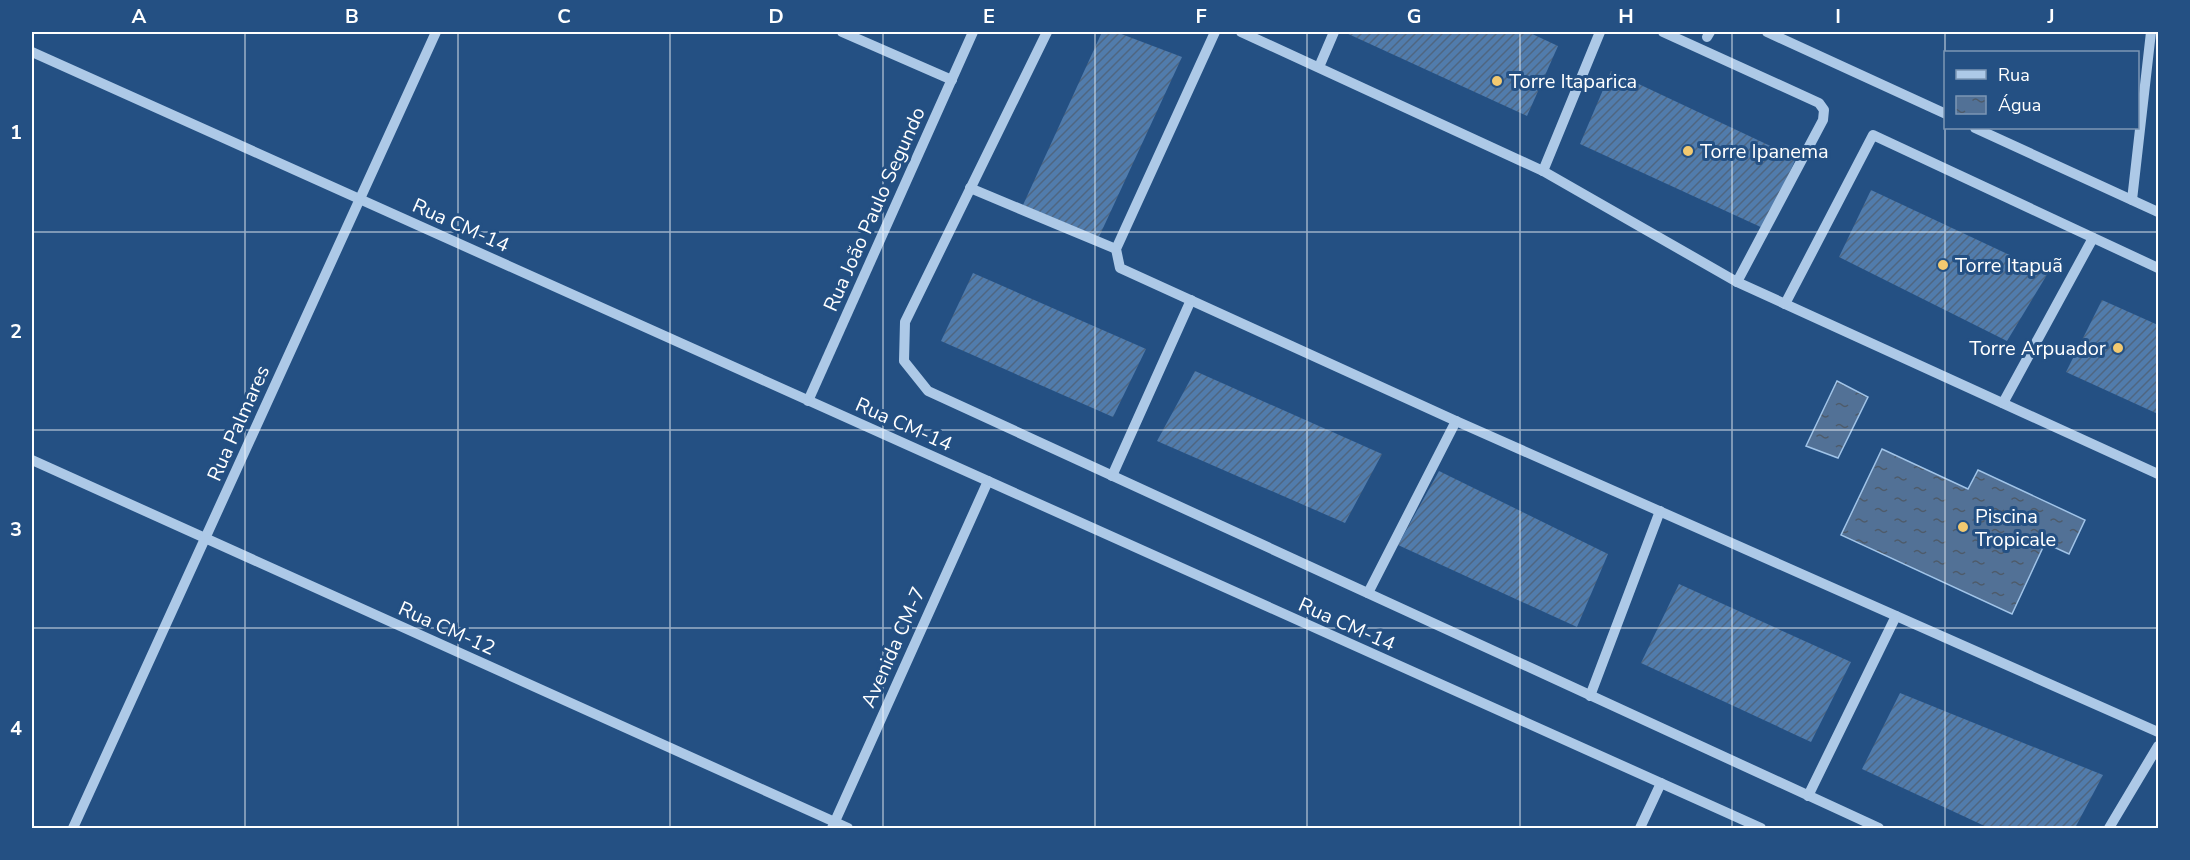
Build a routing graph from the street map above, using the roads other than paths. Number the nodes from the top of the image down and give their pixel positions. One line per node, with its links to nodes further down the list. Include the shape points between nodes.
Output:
1 (436, 32): 19 (street, Rua Palmares)
2 (842, 32): 14 (street)
3 (973, 32): 14 (street, Rua João Paulo Segundo)
4 (1047, 32): 18 (street)
5 (1215, 32): 23 (street)
6 (1241, 32): 13 (street)
7 (1334, 32): 13 (street)
8 (1600, 32): 17 (street)
9 (1663, 32): 25 (street, via 1819,103 1824,110 1823,120)
10 (1767, 32): 15 (street)
11 (2151, 32): 20 (street)
12 (32, 52): 19 (street, Rua CM-14)
13 (1319, 67): 17 (street)
14 (952, 80): 28 (street, Rua João Paulo Segundo)
15 (1944, 113)
16 (1977, 129): 20 (street)
17 (1543, 171): 25 (street)
18 (970, 189): 23 (street); 33 (street, via 905,322 904,361 928,391)
19 (360, 199): 28 (street, Rua CM-14); 36 (street, Rua Palmares)
20 (2132, 200): 21 (street)
21 (2158, 212)
22 (2093, 238): 24 (street); 27 (street, via 1873,135); 29 (street)
23 (1116, 249): 26 (street, via 1120,268)
24 (2158, 268)
25 (1737, 282): 27 (street)
26 (1191, 300): 30 (street); 33 (street)
27 (1785, 304): 29 (street)
28 (808, 401): 34 (street, Rua CM-14)
29 (2003, 403): 32 (street)
30 (1456, 421): 35 (street); 37 (street)
31 (32, 460): 36 (street, Rua CM-12)
32 (2158, 474)
33 (1112, 476): 37 (street)
34 (987, 481): 42 (street, Rua CM-14); 44 (street, Avenida CM-7)
35 (1660, 511): 38 (street); 39 (street)
36 (205, 539): 44 (street, Rua CM-12); 45 (street, Rua Palmares)
37 (1368, 593): 39 (street)
38 (1896, 616): 40 (street); 43 (street)
39 (1590, 696): 43 (street)
40 (2158, 732)
41 (2158, 746): 50 (street)
42 (1661, 783): 47 (street); 48 (street, Rua CM-14)
43 (1808, 796): 49 (street)
44 (834, 826): 46 (street, Rua CM-12)
45 (73, 828)
46 (848, 828)
47 (1640, 828)
48 (1761, 828)
49 (1879, 828)
50 (2109, 828)

